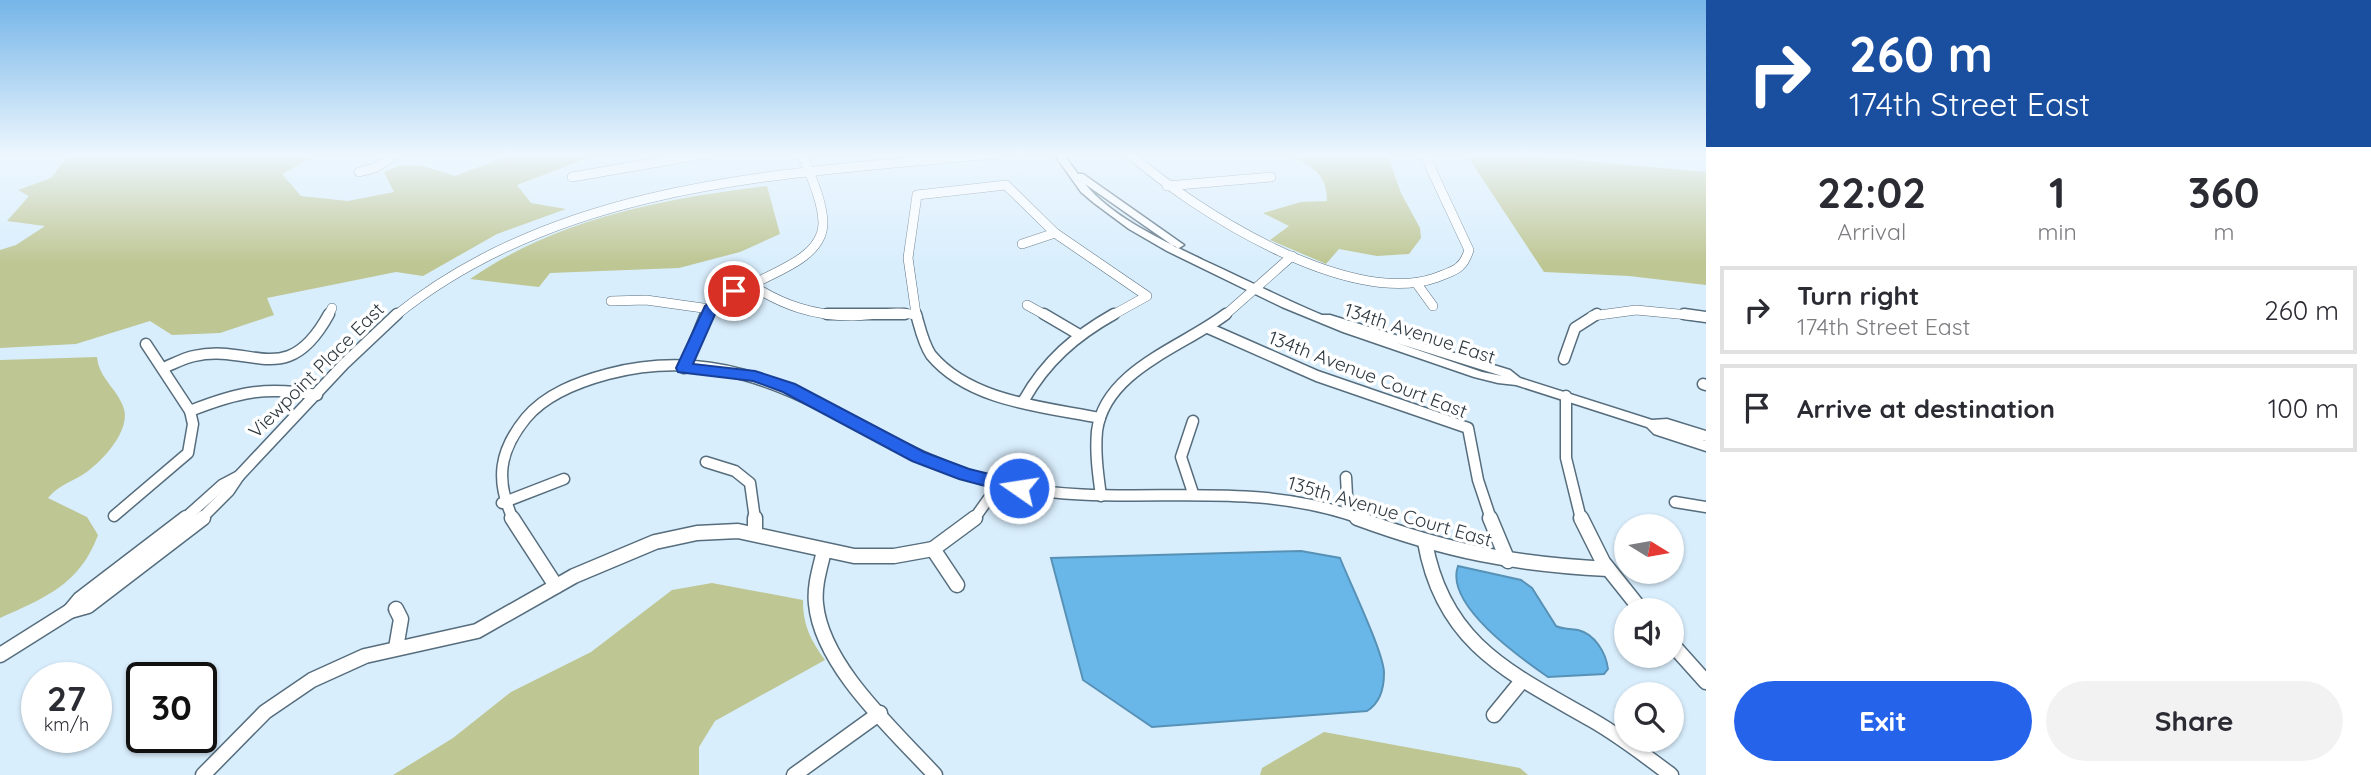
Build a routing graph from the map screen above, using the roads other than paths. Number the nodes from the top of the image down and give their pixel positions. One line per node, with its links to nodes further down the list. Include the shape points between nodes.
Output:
1 (672, 190): 28 (street, Viewpoint Place East, via 632,198 536,231 457,271 392,319)
2 (813, 190): 12 (street, via 824,224 821,239 793,263)
3 (960, 190): 20 (street, via 917,195 908,258)
4 (1011, 190): 8 (street)
5 (1087, 190): 11 (street, via 1138,230)
6 (1173, 190): 10 (street, via 1218,219)
7 (1441, 190): 13 (street, via 1469,250 1460,269)
8 (1055, 233): 9 (street); 23 (street, via 1147,296)
9 (1022, 244)
10 (1292, 256): 13 (street, via 1351,277); 14 (street)
11 (1198, 261): 14 (street, 134th Avenue East)
12 (750, 284): 19 (street); 20 (street, via 799,311 855,316)
13 (1417, 284): 17 (street)
14 (1255, 290): 22 (street); 29 (street, 134th Avenue East, via 1339,328)
15 (611, 301): 19 (street, via 646,300)
16 (1027, 305): 23 (street)
17 (1433, 306)
18 (332, 308): 26 (street, via 328,319 289,357 194,356)
19 (710, 309): 27 (street)
20 (916, 314): 30 (street, via 925,343 945,369 978,387)
21 (1706, 317): 25 (street, via 1603,312 1581,321 1573,330)
22 (1208, 328): 32 (street, via 1127,376 1114,388); 52 (street, 134th Avenue Court East, via 1317,376 1468,428 1482,503)
23 (1078, 334): 30 (street, via 1035,378)
24 (146, 344): 26 (street)
25 (1564, 359)
26 (163, 368): 31 (street)
27 (684, 368): 40 (street, 135th Avenue Court East, via 755,376 789,388 901,449); 44 (street, 135th Avenue Court East, via 628,369 590,378 542,402 506,445 498,481)
28 (317, 395): 31 (street, via 280,388 245,389); 60 (street, Viewpoint Place East, via 239,476 233,489 169,544 88,606 70,611)
29 (1566, 396): 34 (street, 134th Avenue East); 53 (street, via 1563,433 1568,484 1581,524)
30 (1024, 400): 32 (street)
31 (190, 411): 47 (street, via 193,424 188,453)
32 (1100, 418): 42 (street, via 1095,440)
33 (1193, 421): 41 (street, via 1179,456)
34 (1652, 424): 35 (street, 134th Avenue East, via 1667,423); 36 (street, 134th Avenue East, via 1659,431)
35 (1706, 436)
36 (1706, 446)
37 (706, 462): 48 (street, via 747,477 756,503)
38 (1346, 477): 46 (street)
39 (564, 478): 44 (street)
40 (999, 484): 42 (street, 135th Avenue Court East); 50 (street, via 972,522)
41 (1193, 494): 42 (street, 135th Avenue Court East); 46 (street, 135th Avenue Court East, via 1290,499)
42 (1101, 496)
43 (1675, 502): 45 (street)
44 (502, 503): 55 (street)
45 (1706, 507)
46 (1348, 514): 49 (street, 135th Avenue Court East)
47 (114, 516)
48 (755, 532): 51 (street); 55 (street, via 665,538 622,553)
49 (1424, 542): 52 (street, 135th Avenue Court East); 62 (street, via 1439,596 1474,642)
50 (933, 549): 51 (street, via 874,556); 54 (street)
51 (824, 551): 64 (street, via 816,608 826,640)
52 (1508, 561): 53 (street, 135th Avenue Court East)
53 (1608, 569): 56 (street)
54 (957, 585)
55 (556, 586): 58 (street, via 478,631 448,641)
56 (1631, 598)
57 (396, 609): 58 (street, via 401,619)
58 (396, 648): 66 (street, via 323,673 290,692 257,716)
59 (1684, 654): 61 (street)
60 (0, 655)
61 (1701, 669): 63 (street)
62 (1521, 682): 65 (street); 69 (street, via 1594,721)
63 (1706, 682)
64 (880, 713): 67 (street); 68 (street)
65 (1494, 715)
66 (203, 775)
67 (794, 775)
68 (935, 775)
69 (1671, 775)

